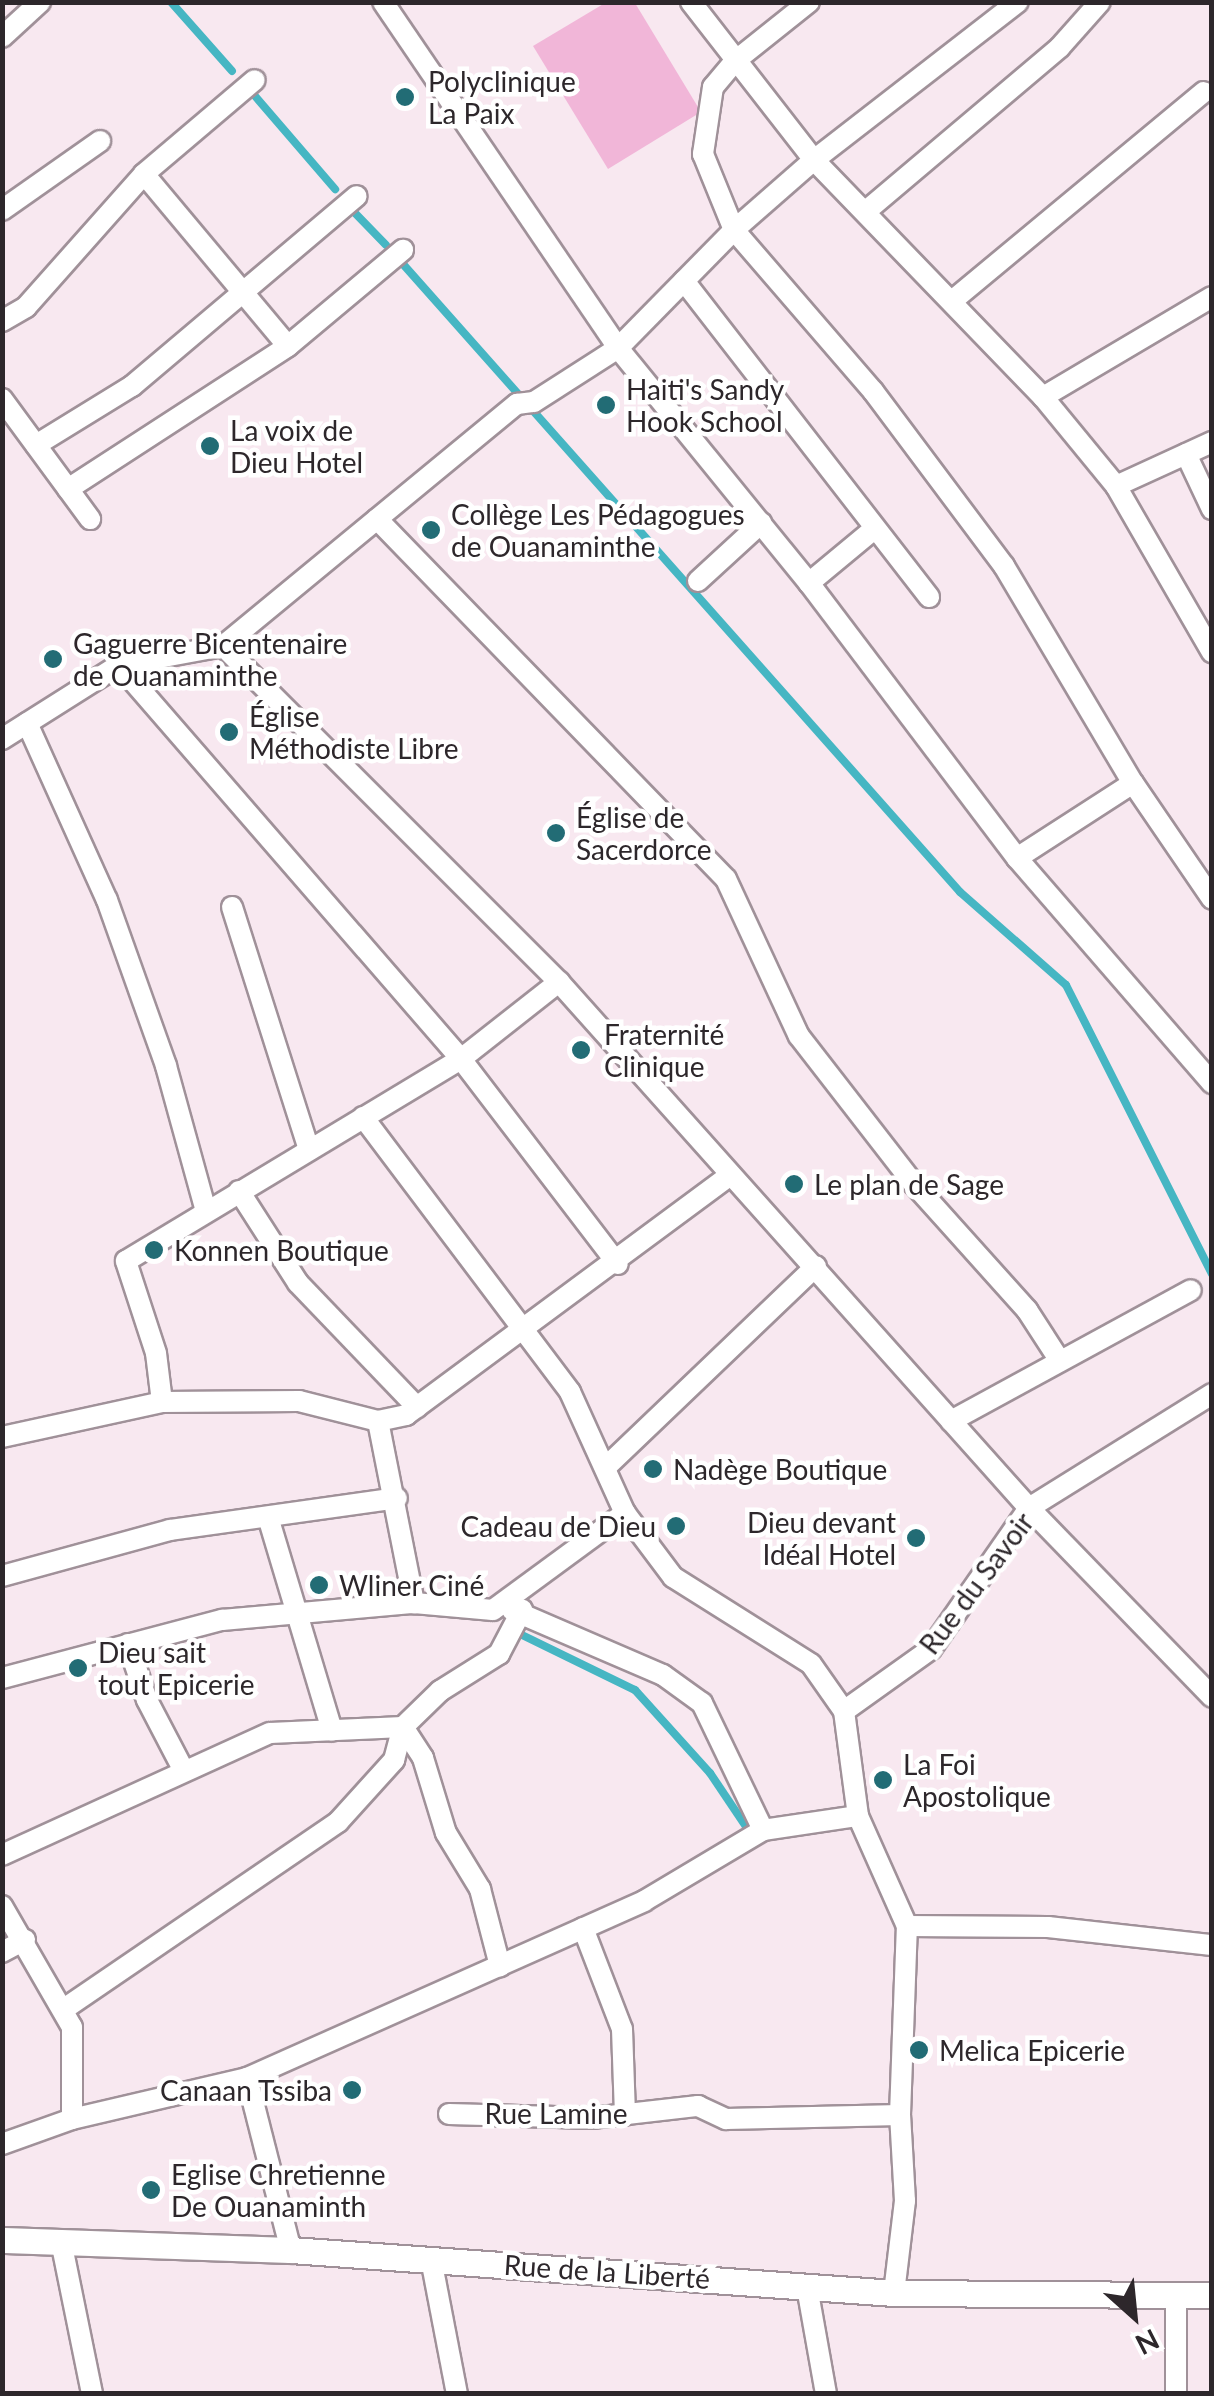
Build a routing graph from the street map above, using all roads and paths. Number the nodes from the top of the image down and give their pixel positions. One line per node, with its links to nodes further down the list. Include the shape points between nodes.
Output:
1 (40, 2): 7 (street)
2 (383, 2): 25 (street)
3 (691, 2): 8 (street)
4 (809, 2): 8 (street)
5 (1018, 2): 12 (street)
6 (1100, 2): 16 (street, via 1060,47)
7 (2, 37)
8 (735, 61): 12 (street); 17 (street, via 713,87 704,154)
9 (255, 80): 13 (street)
10 (1204, 92): 22 (street)
11 (100, 142): 15 (street)
12 (814, 160): 16 (street); 17 (street)
13 (144, 174): 20 (street); 23 (street, via 26,308)
14 (356, 196): 20 (street)
15 (2, 210)
16 (865, 212): 22 (street)
17 (734, 230): 19 (street); 46 (street, via 818,322 1004,566)
18 (403, 250): 24 (street)
19 (684, 281): 25 (street); 37 (street)
20 (244, 292): 24 (street); 29 (street, via 132,386)
21 (1212, 297): 26 (street)
22 (952, 301): 26 (street)
23 (2, 321)
24 (288, 346): 32 (street)
25 (618, 348): 35 (street, via 526,403); 36 (street)
26 (1042, 397): 31 (street)
27 (2, 399): 29 (street)
28 (1212, 442): 30 (street)
29 (36, 444): 32 (street)
30 (1186, 454): 31 (street); 33 (street)
31 (1116, 486): 42 (street)
32 (68, 489): 34 (street)
33 (1212, 509)
34 (90, 519)
35 (376, 519): 41 (street); 62 (street, via 726,879 799,1036 914,1184 1027,1310)
36 (761, 523): 38 (street); 39 (street)
37 (874, 529): 39 (street); 40 (street)
38 (698, 581)
39 (809, 583): 47 (street)
40 (929, 596)
41 (223, 646): 43 (street); 50 (street)
42 (1212, 652)
43 (119, 666): 44 (street); 51 (street)
44 (28, 722): 45 (street); 57 (street, via 107,900 166,1066)
45 (2, 739)
46 (1133, 783): 47 (street); 48 (street)
47 (1017, 858): 52 (street)
48 (1212, 899)
49 (232, 907): 54 (street)
50 (559, 982): 51 (street); 55 (street)
51 (461, 1059): 53 (street); 58 (street)
52 (1212, 1083)
53 (364, 1117): 54 (street); 61 (street, via 488,1290)
54 (308, 1150): 56 (street)
55 (729, 1176): 58 (street); 59 (street)
56 (239, 1191): 57 (street); 65 (street, via 298,1283)
57 (206, 1211): 64 (street, via 126,1261 156,1353)
58 (618, 1264): 61 (street)
59 (816, 1266): 67 (street); 69 (street)
60 (1191, 1290): 62 (street)
61 (525, 1329): 65 (street); 69 (street, via 570,1392)
62 (1058, 1358): 67 (street)
63 (1212, 1394): 71 (street, Rue du Savoir)
64 (162, 1402): 66 (street, via 299,1401); 68 (street)
65 (417, 1407): 66 (street)
66 (378, 1421): 70 (street)
67 (951, 1421): 71 (street)
68 (2, 1437)
69 (607, 1466): 72 (street)
70 (398, 1498): 73 (street); 75 (street)
71 (1029, 1508): 81 (street); 82 (street, Rue du Savoir, via 931,1649)
72 (624, 1513): 76 (street); 82 (street, via 673,1577 810,1664)
73 (268, 1517): 74 (street, via 112,1542); 78 (street, via 283,1548)
74 (2, 1576)
75 (414, 1603): 76 (street); 78 (street)
76 (494, 1610): 77 (street)
77 (522, 1610): 83 (street, via 498,1654 440,1690); 87 (street, via 662,1675 702,1703)
78 (297, 1613): 79 (street, via 222,1620); 84 (street)
79 (128, 1644): 80 (street); 85 (street, via 147,1700)
80 (2, 1678)
81 (1212, 1697)
82 (844, 1712): 86 (street)
83 (402, 1727): 84 (street); 95 (street, via 424,1758 446,1833 480,1889); 96 (street, via 394,1760 338,1822)
84 (332, 1731): 85 (street, via 270,1733)
85 (184, 1770): 88 (street)
86 (858, 1816): 87 (street); 90 (street)
87 (763, 1830): 91 (street)
88 (2, 1856)
89 (2, 1906): 92 (street)
90 (907, 1926): 93 (street, via 1048,1927); 100 (street)
91 (583, 1928): 95 (street); 99 (street, via 622,2029)
92 (25, 1940): 94 (street); 96 (street)
93 (1212, 1945)
94 (2, 1952)
95 (500, 1966): 97 (street)
96 (64, 2008): 101 (street, via 72,2028)
97 (247, 2078): 101 (street); 105 (street)
98 (449, 2114): 99 (street, Rue Lamine)
99 (625, 2114): 100 (street, Rue Lamine, via 698,2106 726,2119)
100 (900, 2115): 108 (street, via 905,2201)
101 (72, 2119): 102 (street)
102 (2, 2144)
103 (2, 2240): 104 (street, Rue de la Liberté)
104 (61, 2241): 105 (street, Rue de la Liberté); 111 (street)
105 (290, 2250): 106 (street, Rue de la Liberté)
106 (432, 2260): 107 (street, Rue de la Liberté); 112 (street)
107 (807, 2286): 108 (street, Rue de la Liberté); 113 (street)
108 (894, 2293): 109 (street, Rue de la Liberté)
109 (1176, 2296): 110 (street, Rue de la Liberté); 114 (street)
110 (1212, 2296)
111 (92, 2394)
112 (457, 2394)
113 (826, 2394)
114 (1176, 2394)

